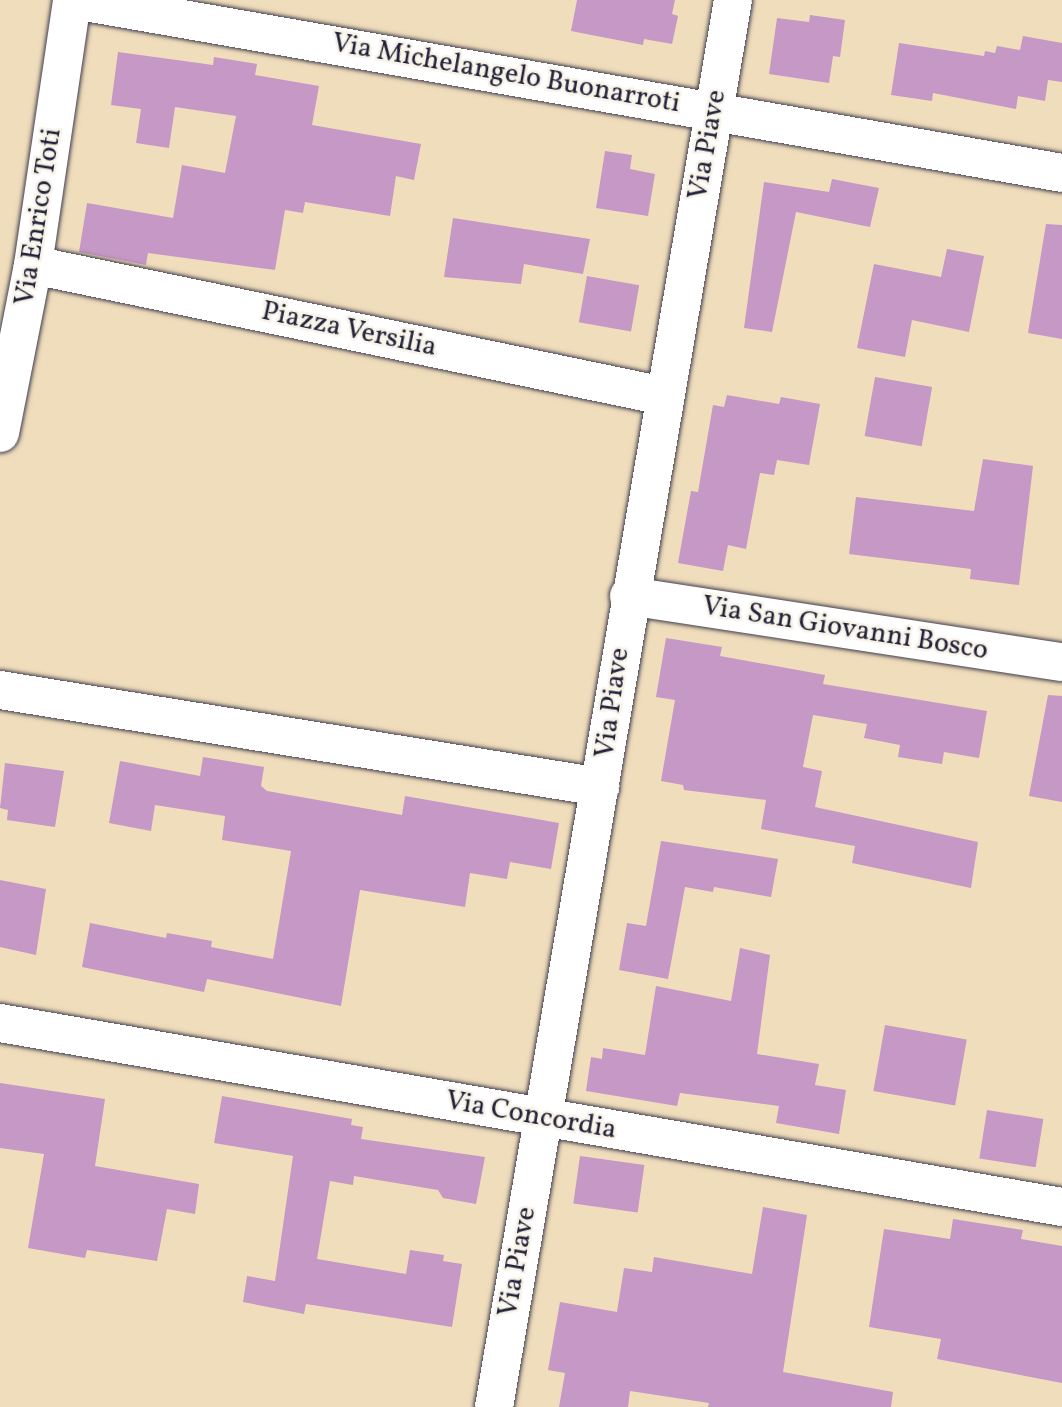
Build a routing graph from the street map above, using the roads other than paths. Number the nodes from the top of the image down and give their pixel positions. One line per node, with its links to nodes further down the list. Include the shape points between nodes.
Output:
1 (73, 0): 3 (street, Via Michelangelo Buonarroti); 5 (street, Via Enrico Toti)
2 (733, 0): 3 (street, Via Piave)
3 (715, 109): 4 (street, Via Michelangelo Buonarroti); 6 (street, Via Piave)
4 (1062, 173)
5 (33, 265): 6 (street, Piazza Versilia); 7 (street, Via Enrico Toti)
6 (664, 396): 8 (street, Via Piave)
7 (0, 433)
8 (629, 596): 9 (street, Via San Giovanni Bosco); 11 (street, Via Piave)
9 (1062, 662)
10 (0, 690): 11 (street)
11 (600, 787): 13 (street, Via Piave)
12 (0, 1023): 13 (street, Via Concordia)
13 (543, 1118): 14 (street, Via Concordia); 15 (street, Via Piave)
14 (1062, 1207)
15 (494, 1407)

